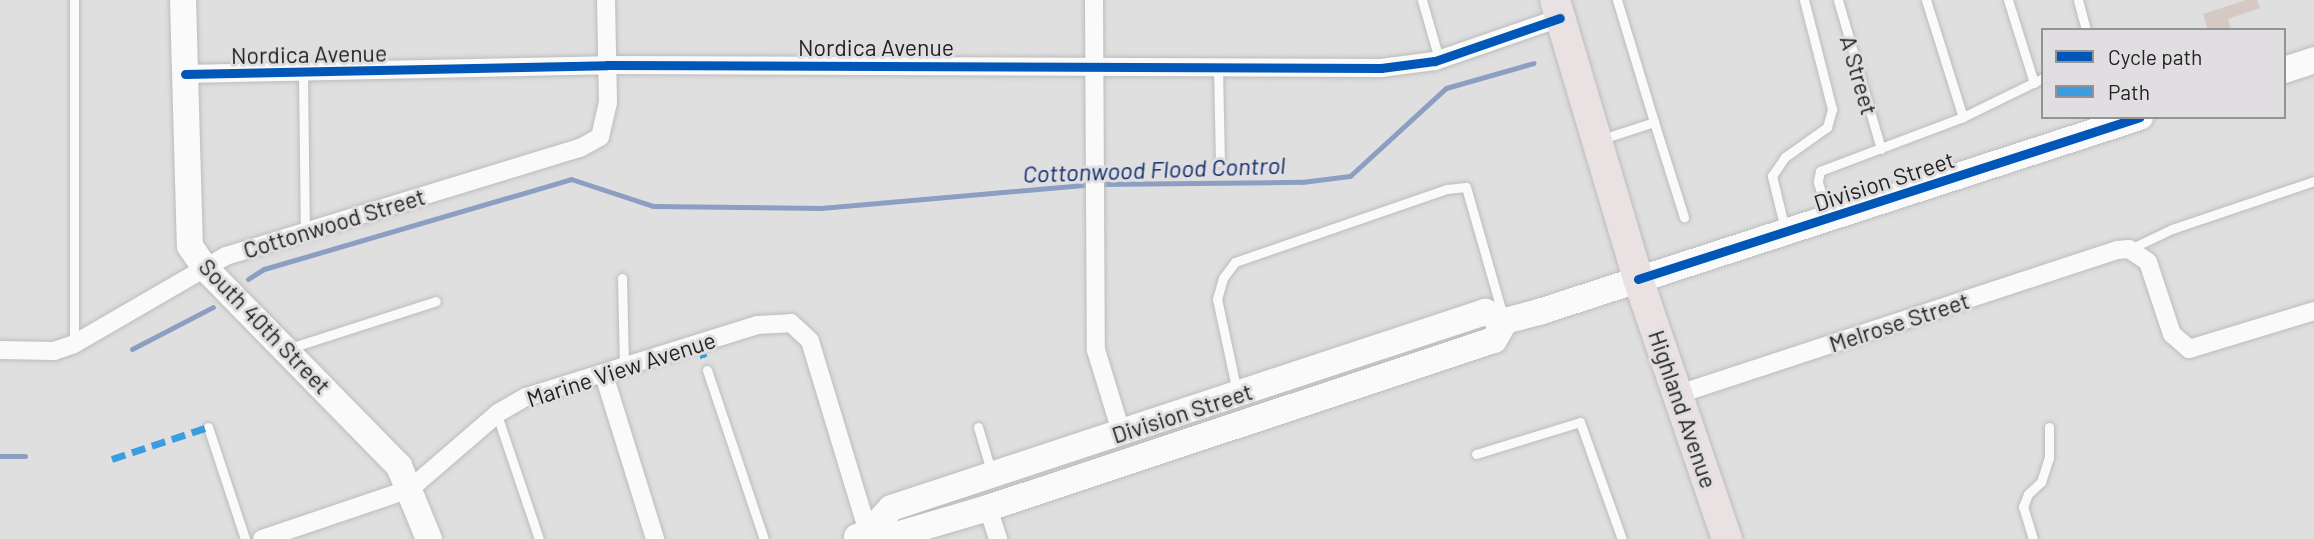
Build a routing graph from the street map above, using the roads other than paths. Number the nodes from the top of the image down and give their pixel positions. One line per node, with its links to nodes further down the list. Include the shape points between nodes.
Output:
1 (74, 0): 41 (lane)
2 (183, 0): 20 (main road, South 40th Street)
3 (606, 0): 16 (street)
4 (1094, 0): 17 (street)
5 (1422, 0): 14 (lane)
6 (1617, 0): 25 (lane)
7 (1804, 0): 33 (lane, via 1832,109 1827,127 1784,157 1772,176)
8 (1838, 0): 27 (lane, A Street)
9 (1926, 0): 23 (lane)
10 (2008, 0): 22 (lane)
11 (2078, 0): 13 (lane)
12 (1557, 9): 14 (street, Nordica Avenue); 26 (main road, Highland Avenue)
13 (2085, 28)
14 (1439, 59): 18 (street, Nordica Avenue, via 1381,68)
15 (2314, 60): 19 (main road)
16 (607, 65): 17 (street, Nordica Avenue); 21 (street, Nordica Avenue); 32 (street, Cottonwood Street, via 608,103 600,137 580,148)
17 (1095, 67): 18 (street, Nordica Avenue); 53 (street, via 1096,350)
18 (1218, 68): 28 (lane)
19 (2286, 69)
20 (186, 74): 21 (street, Nordica Avenue); 35 (main road, South 40th Street, via 187,233)
21 (303, 75): 32 (lane)
22 (2038, 80): 23 (lane)
23 (1963, 117): 27 (lane)
24 (2134, 119): 31 (main road, Division Street)
25 (1654, 122): 26 (lane); 30 (lane)
26 (1597, 141): 37 (main road, Highland Avenue)
27 (1881, 149): 31 (lane, via 1819,171)
28 (1220, 162)
29 (2314, 181): 34 (lane)
30 (1684, 217)
31 (1828, 219): 33 (main road, Division Street)
32 (305, 231): 35 (street, Cottonwood Street)
33 (1787, 232): 37 (main road, Division Street)
34 (2124, 250): 39 (street, via 2148,262 2172,334 2189,349); 47 (street, Melrose Street)
35 (204, 267): 41 (street, Cottonwood Street); 42 (main road, South 40th Street)
36 (622, 278): 44 (lane)
37 (1638, 279): 40 (main road, Division Street); 47 (main road, Highland Avenue)
38 (436, 301): 42 (lane)
39 (2314, 311)
40 (1505, 321): 48 (main road, Division Street, via 1485,312); 48 (lane, via 1465,187 1447,189 1235,262 1223,278 1217,299); 57 (main road, Division Street, via 1494,340)
41 (74, 344): 43 (street, Cottonwood Street, via 54,351)
42 (288, 349): 56 (main road, South 40th Street, via 399,466)
43 (0, 350)
44 (624, 369): 46 (street, Marine View Avenue); 59 (street, Marine View Avenue, via 757,325 791,323 810,341)
45 (707, 370): 65 (lane)
46 (604, 375): 49 (street, Marine View Avenue, via 526,397); 64 (street)
47 (1679, 394): 68 (main road, Highland Avenue)
48 (1237, 395): 53 (main road, Division Street)
49 (497, 415): 56 (street, Marine View Avenue); 63 (lane)
50 (208, 427): 60 (lane)
51 (978, 427): 55 (lane)
52 (2049, 427): 69 (lane, via 2049,458 2041,482 2028,494 2023,507)
53 (1121, 432): 55 (main road, Division Street)
54 (1476, 454): 67 (lane, via 1580,422)
55 (993, 476): 59 (main road, Division Street, via 891,508)
56 (410, 489): 58 (street, Marine View Avenue); 62 (main road, South 40th Street)
57 (988, 508): 59 (main road, Division Street, via 893,536); 66 (street)
58 (303, 532): 61 (street, Marine View Avenue)
59 (863, 537)
60 (245, 539)
61 (262, 539)
62 (429, 539)
63 (539, 539)
64 (655, 539)
65 (764, 539)
66 (998, 539)
67 (1622, 539)
68 (1727, 539)
69 (2034, 539)

